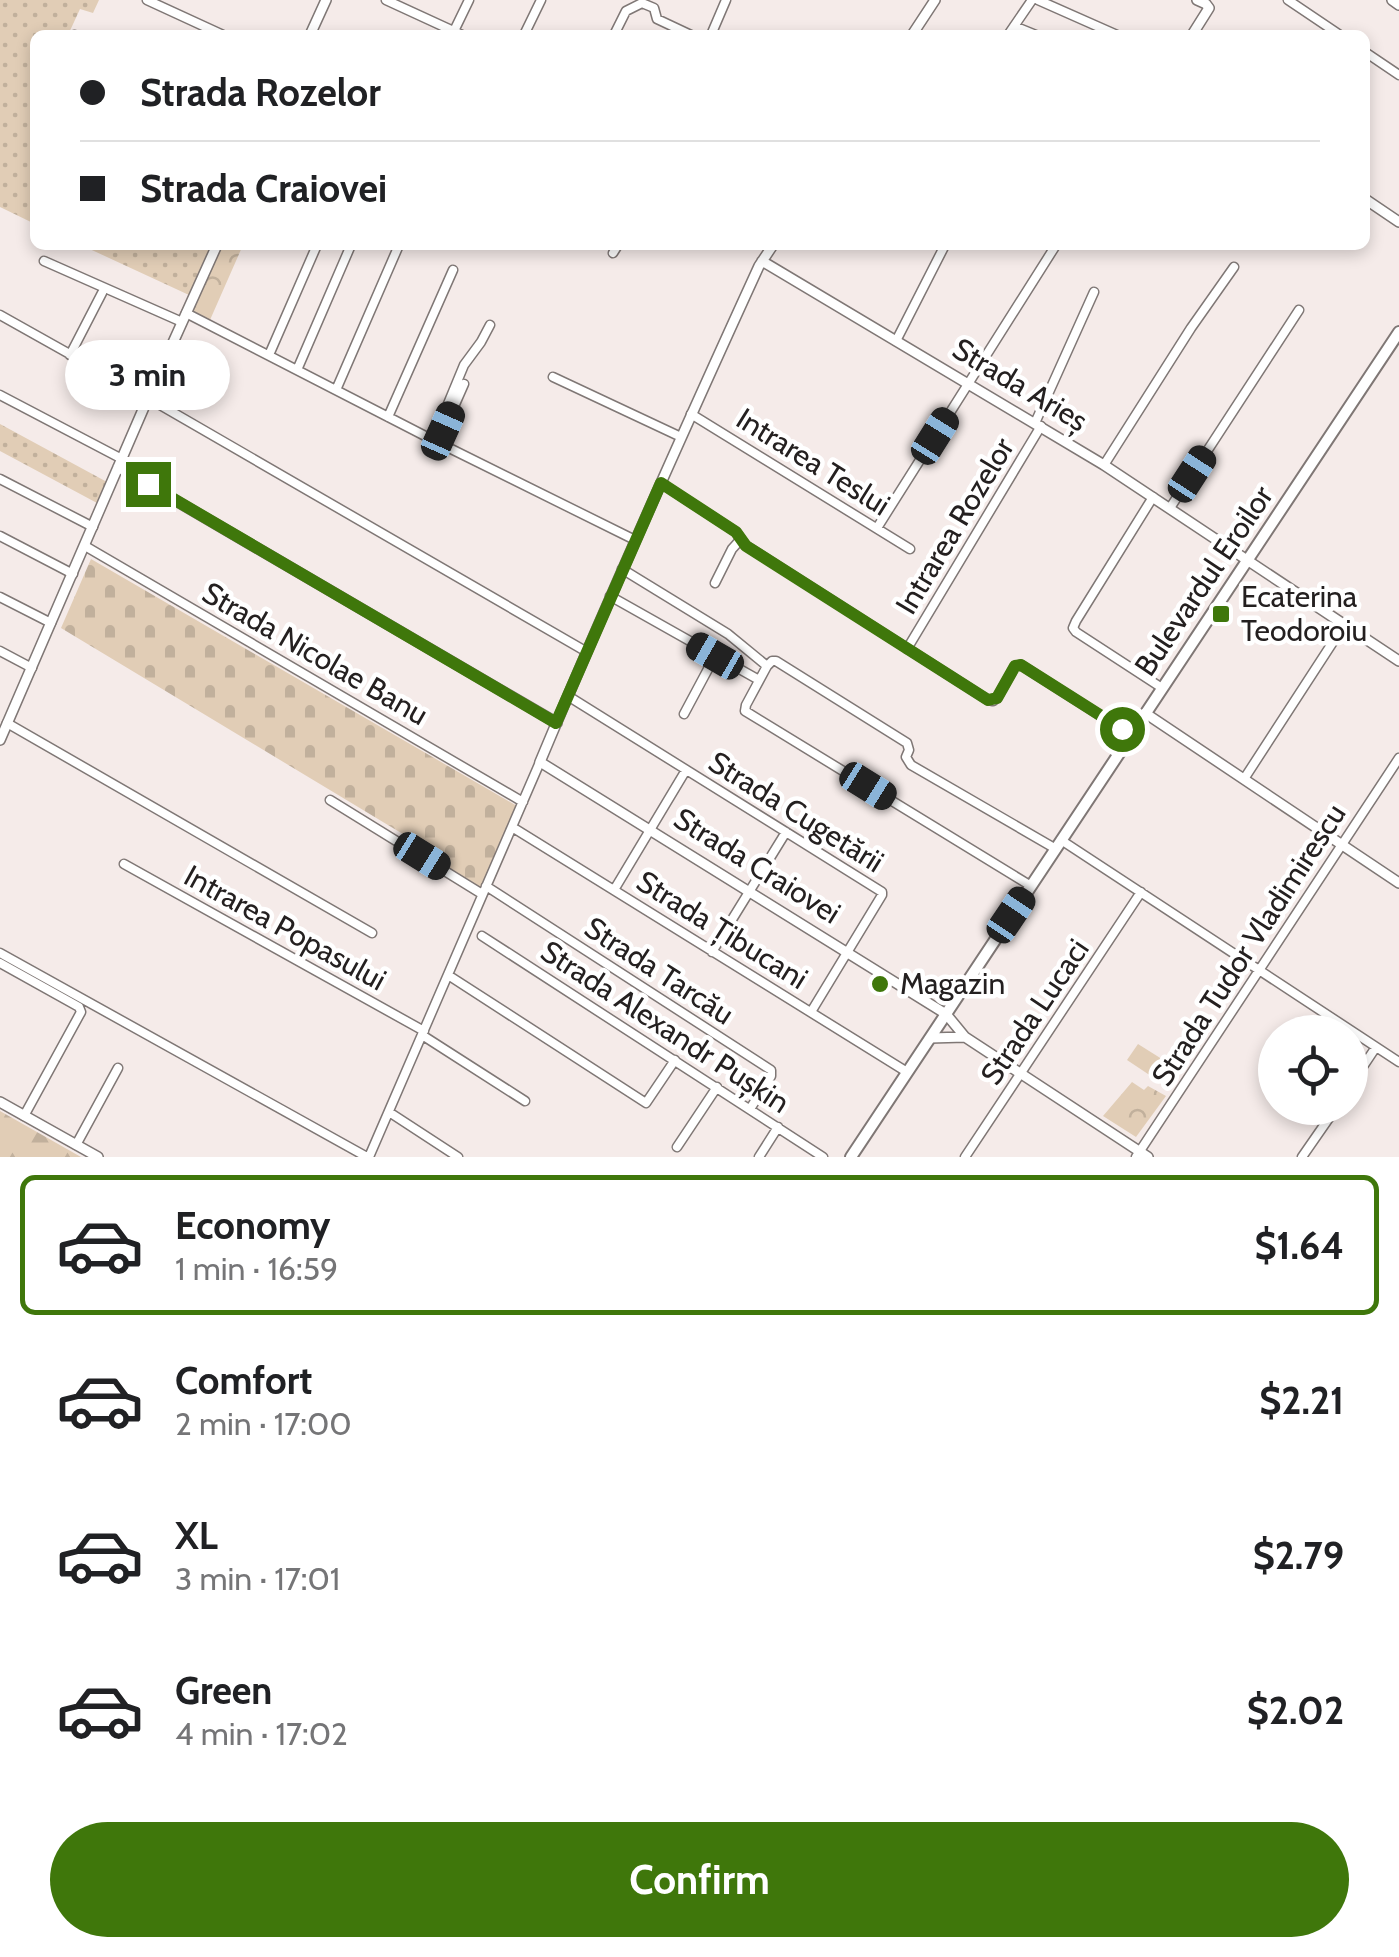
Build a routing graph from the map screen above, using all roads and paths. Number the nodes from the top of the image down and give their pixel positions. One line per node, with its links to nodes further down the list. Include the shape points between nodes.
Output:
1 (148, 0): 14 (street)
2 (326, 0): 15 (street)
3 (469, 0): 17 (street)
4 (541, 0): 18 (street)
5 (726, 0): 21 (street)
6 (936, 0): 22 (street)
7 (1035, 0): 13 (street); 25 (street)
8 (1197, 0): 26 (street, via 1209,8)
9 (1288, 0): 27 (street)
10 (1392, 0): 12 (street)
11 (389, 1): 16 (street)
12 (1399, 5)
13 (1014, 26): 23 (street); 24 (street)
14 (212, 30)
15 (312, 30)
16 (452, 30)
17 (459, 30)
18 (526, 30)
19 (616, 30): 20 (street, via 626,11 642,3 654,8 657,20)
20 (680, 30)
21 (713, 30)
22 (915, 30)
23 (1011, 30)
24 (1024, 30)
25 (1106, 30)
26 (1195, 30)
27 (1333, 30)
28 (1370, 55): 29 (street)
29 (1399, 75)
30 (1370, 202): 31 (street)
31 (1399, 222)
32 (215, 250): 47 (street)
33 (315, 250): 52 (street)
34 (349, 250): 53 (street)
35 (397, 250): 57 (street)
36 (769, 250): 39 (street)
37 (942, 250): 50 (street)
38 (1053, 250): 55 (street)
39 (762, 260): 50 (street, Strada Arieș); 60 (street)
40 (44, 262): 47 (street)
41 (1234, 267): 66 (street)
42 (453, 270): 61 (street)
43 (1094, 292): 62 (street, Intrarea Rozelor)
44 (102, 293): 51 (street)
45 (1299, 310): 70 (street)
46 (0, 316): 51 (street)
47 (184, 318): 52 (street); 59 (street)
48 (490, 326): 64 (street, via 464,365)
49 (1399, 332): 78 (main road, Bulevardul Eroilor)
50 (896, 341): 55 (street, Strada Arieș)
51 (70, 355): 59 (street)
52 (269, 356): 53 (street)
53 (296, 370): 57 (street)
54 (554, 376): 63 (street)
55 (968, 383): 62 (street, Strada Arieș); 72 (street)
56 (464, 384): 64 (street)
57 (336, 390): 61 (street)
58 (0, 396): 65 (street)
59 (148, 398): 65 (street); 88 (street)
60 (691, 414): 63 (street); 72 (street, Intrarea Teslui)
61 (388, 417): 64 (street)
62 (1038, 425): 66 (street, Strada Arieș); 86 (street, Intrarea Rozelor)
63 (681, 437): 68 (street)
64 (435, 441): 75 (street)
65 (120, 463): 71 (street); 99 (street)
66 (1104, 466): 69 (street, Strada Arieș)
67 (0, 479): 71 (street)
68 (661, 483): 74 (street); 75 (street)
69 (1153, 497): 70 (street, Strada Arieș); 94 (street, via 1074,628)
70 (1170, 508): 78 (street, Strada Arieș)
71 (93, 527): 76 (street)
72 (877, 528): 77 (street, Intrarea Teslui)
73 (0, 536): 80 (street)
74 (741, 539): 81 (street); 86 (street)
75 (635, 540): 79 (street)
76 (84, 546): 80 (street); 107 (street, Strada Nicolae Banu)
77 (910, 549)
78 (1248, 560): 85 (street, Strada Arieș); 94 (main road, Bulevardul Eroilor)
79 (622, 569): 82 (street); 91 (street)
80 (73, 574): 84 (street)
81 (715, 583)
82 (610, 596): 88 (street); 89 (street)
83 (0, 597): 84 (street)
84 (52, 623): 92 (street)
85 (1344, 625): 90 (street, Strada Arieș); 105 (street)
86 (907, 648): 100 (street, via 988,700 997,698 1021,665)
87 (0, 651): 92 (street)
88 (587, 652): 95 (street)
89 (715, 656): 93 (street); 97 (street)
90 (1399, 662)
91 (768, 666): 93 (street); 111 (street, via 776,660 907,743 911,764)
92 (32, 668): 98 (street)
93 (760, 680): 115 (street, via 746,711)
94 (1162, 688): 96 (main road, Bulevardul Eroilor)
95 (568, 696): 99 (street); 104 (street, Strada Cugetării)
96 (1145, 713): 100 (main road, Bulevardul Eroilor); 105 (street)
97 (684, 714)
98 (8, 723): 101 (street); 120 (street)
99 (556, 723): 103 (street)
100 (1132, 734): 111 (main road, Bulevardul Eroilor)
101 (0, 740)
102 (1399, 758): 112 (street, Strada Tudor Vladimirescu)
103 (540, 762): 107 (street); 109 (street, Strada Craiovei)
104 (686, 770): 109 (street); 110 (street, Strada Cugetării)
105 (1244, 778): 112 (street)
106 (330, 800): 116 (street)
107 (523, 802): 108 (street)
108 (512, 827): 116 (street); 117 (street, Strada Țibucani)
109 (650, 830): 117 (street); 118 (street, Strada Craiovei)
110 (786, 832): 118 (street); 123 (street, Strada Cugetării, via 882,892)
111 (1058, 844): 115 (main road, Bulevardul Eroilor); 119 (street)
112 (1343, 845): 114 (street); 126 (street, Strada Tudor Vladimirescu)
113 (124, 864): 130 (street, Intrarea Popasului)
114 (1399, 883)
115 (1031, 886): 129 (main road, Bulevardul Eroilor)
116 (484, 890): 127 (street); 143 (street, Strada Tarcău, via 769,1069)
117 (614, 890): 122 (street, Strada Țibucani)
118 (749, 891): 122 (street); 123 (street, Strada Craiovei)
119 (1142, 892): 126 (street); 139 (street, Strada Lucaci)
120 (372, 933)
121 (482, 936): 135 (street, Strada Alexandr Pușkin)
122 (712, 952): 128 (street, Strada Țibucani)
123 (848, 952): 128 (street, Strada Cugetării); 129 (street, Strada Craiovei)
124 (0, 953): 152 (street)
125 (0, 963): 145 (street, via 81,1012)
126 (1260, 970): 133 (street); 150 (street, Strada Tudor Vladimirescu)
127 (448, 975): 130 (street); 135 (street, via 646,1103)
128 (811, 1012): 138 (street, Strada Țibucani)
129 (946, 1014): 131 (street, Strada Craiovei); 132 (main road, Bulevardul Eroilor)
130 (423, 1033): 141 (street, Intrarea Popasului); 144 (street)
131 (965, 1036): 132 (street); 139 (street, Strada Craiovei)
132 (930, 1038): 138 (main road, Bulevardul Eroilor)
133 (1376, 1047): 134 (street); 136 (street)
134 (1368, 1059)
135 (675, 1060): 140 (street, Strada Alexandr Pușkin)
136 (1399, 1062)
137 (118, 1068): 148 (street)
138 (907, 1072): 156 (main road, Bulevardul Eroilor)
139 (1021, 1073): 150 (street, Strada Craiovei); 157 (street, Strada Lucaci)
140 (718, 1087): 143 (street, Strada Alexandr Pușkin); 149 (street)
141 (525, 1101)
142 (0, 1102): 145 (street)
143 (750, 1109): 147 (street, Strada Alexandr Pușkin)
144 (389, 1112): 152 (street); 153 (street)
145 (24, 1116): 148 (street)
146 (1324, 1125): 158 (street)
147 (778, 1127): 154 (street); 155 (street, Strada Alexandr Pușkin)
148 (76, 1145): 151 (street)
149 (677, 1147)
150 (1142, 1155)
151 (98, 1157)
152 (368, 1157)
153 (458, 1157)
154 (759, 1157)
155 (823, 1157)
156 (851, 1157)
157 (966, 1157)
158 (1302, 1157)

